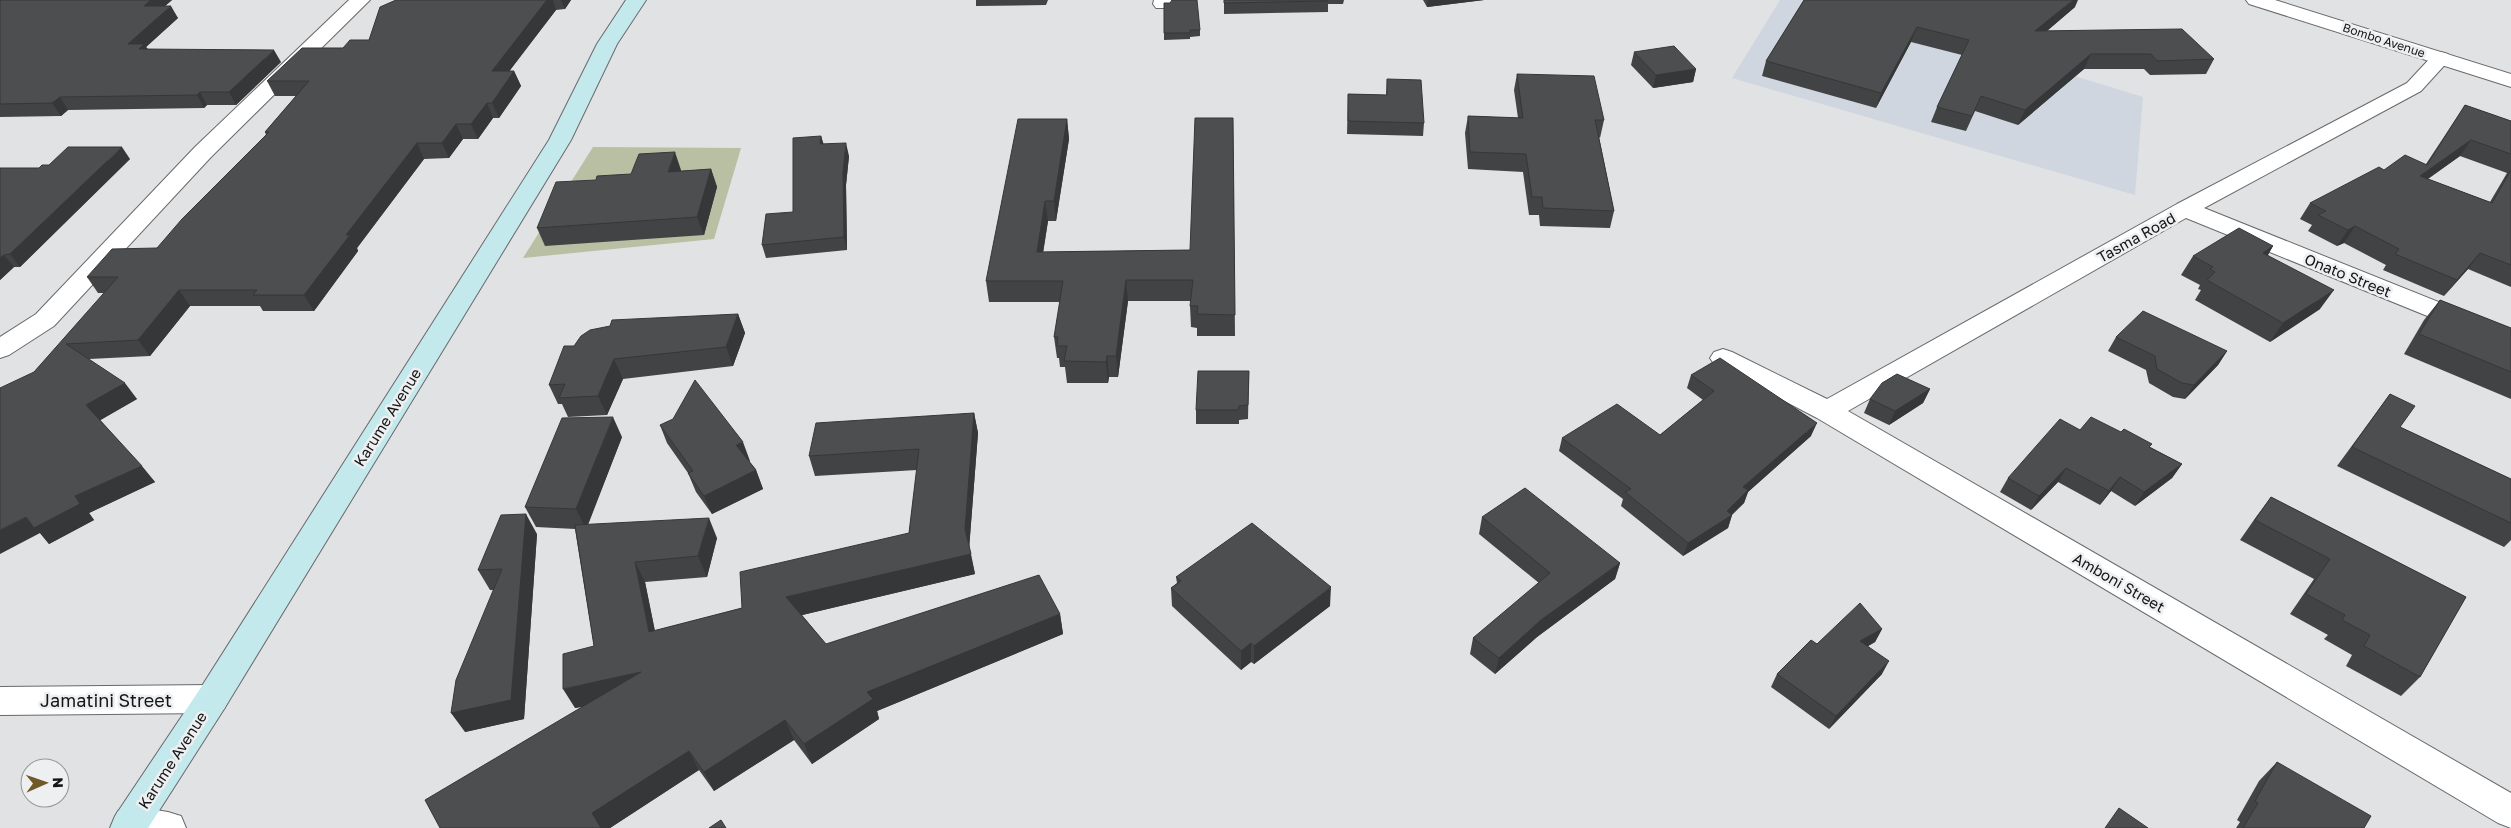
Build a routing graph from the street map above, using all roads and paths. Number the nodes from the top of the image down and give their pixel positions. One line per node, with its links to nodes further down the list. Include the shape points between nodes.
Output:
1 (360, 0): 8 (street, via 203,152 45,320)
2 (636, 0): 11 (main road, Karume Avenue, via 607,44 560,140)
3 (2256, 0): 4 (street, Bombo Avenue)
4 (2441, 58): 5 (street, Bombo Avenue); 6 (street, Tasma Road, via 2414,87)
5 (2511, 81)
6 (2185, 209): 7 (street, Onato Street); 10 (street, Tasma Road)
7 (2511, 341)
8 (0, 349)
9 (1723, 358): 10 (street, Amboni Street)
10 (1827, 411): 13 (street, Amboni Street)
11 (212, 699): 12 (street, Jamatini Street); 14 (main road, Karume Avenue)
12 (0, 701)
13 (2511, 812)
14 (130, 825): 15 (street)
15 (168, 828)

